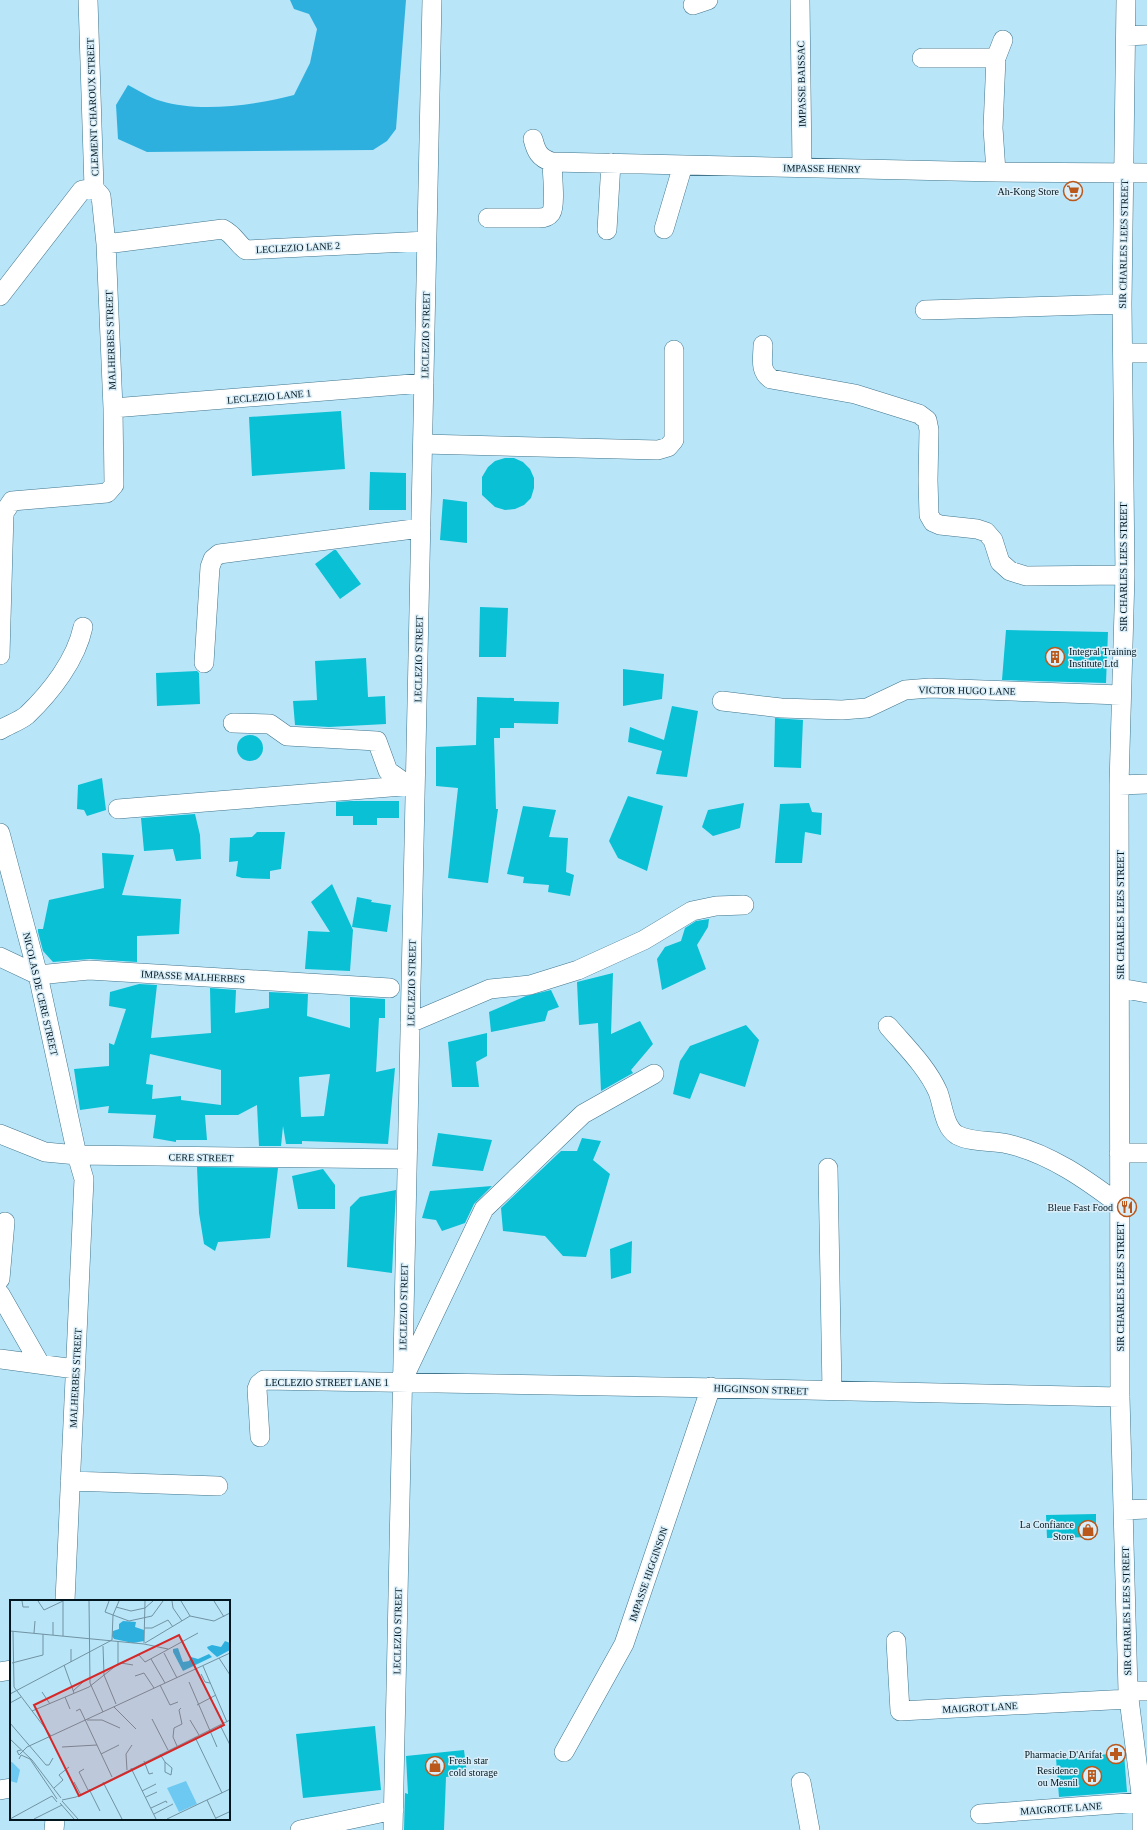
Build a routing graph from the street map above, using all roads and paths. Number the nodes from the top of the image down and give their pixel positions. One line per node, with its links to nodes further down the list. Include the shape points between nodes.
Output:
1 (88, 0): 18 (street, CLEMENT CHAROUX STREET)
2 (432, 0): 22 (street, LECLEZIO STREET)
3 (800, 0): 14 (street, IMPASSE BAISSAC)
4 (1126, 0): 6 (street, SIR CHARLES LEES STREET)
5 (1147, 35): 6 (street)
6 (1126, 36): 16 (street, SIR CHARLES LEES STREET)
7 (1003, 40): 9 (street)
8 (922, 58): 9 (street)
9 (996, 58): 15 (street, via 993,128)
10 (532, 139): 11 (street, via 538,154)
11 (552, 162): 12 (street, IMPASSE HENRY); 19 (street, via 551,213 540,218)
12 (611, 163): 13 (street, IMPASSE HENRY); 21 (street)
13 (683, 165): 14 (street, IMPASSE HENRY); 20 (street)
14 (802, 167): 15 (street, IMPASSE HENRY)
15 (996, 172): 16 (street, IMPASSE HENRY)
16 (1125, 172): 17 (street, IMPASSE HENRY); 25 (street, SIR CHARLES LEES STREET)
17 (1147, 173)
18 (94, 188): 23 (street, MALHERBES STREET, via 102,196); 24 (street, CLEMENT CHAROUX STREET, via 82,190)
19 (488, 218)
20 (664, 229)
21 (607, 230)
22 (427, 241): 23 (street, LECLEZIO LANE 2, via 246,250 238,244 234,235 223,230); 31 (street, LECLEZIO STREET)
23 (106, 244): 32 (street, MALHERBES STREET)
24 (0, 296)
25 (1122, 304): 26 (street); 29 (street, SIR CHARLES LEES STREET)
26 (925, 310)
27 (763, 345): 35 (street, via 762,369 771,379 855,394 919,414 927,420 929,515 933,522 940,525 986,532 993,540 1000,562 1010,571 1026,576)
28 (674, 350): 33 (street, via 674,440 668,447 658,450)
29 (1123, 353): 30 (street); 35 (street, SIR CHARLES LEES STREET)
30 (1147, 353)
31 (424, 383): 32 (street, LECLEZIO LANE 1); 33 (street, LECLEZIO STREET)
32 (113, 408): 37 (street, MALHERBES STREET, via 114,484 107,493 12,501 4,513)
33 (423, 444): 34 (street, LECLEZIO STREET)
34 (421, 528): 38 (street, via 220,554 213,559 210,567); 44 (street, LECLEZIO STREET)
35 (1125, 575): 39 (street, SIR CHARLES LEES STREET)
36 (83, 628): 42 (street, via 79,644 65,670 26,716)
37 (0, 655)
38 (204, 663)
39 (1121, 695): 40 (street, VICTOR HUGO LANE, via 930,688 905,690 868,708 842,710 781,708); 45 (street, SIR CHARLES LEES STREET)
40 (722, 701)
41 (234, 723): 44 (street, via 270,724 287,736 377,741 388,771)
42 (0, 730)
43 (1147, 784): 45 (street)
44 (412, 785): 46 (street); 54 (street, LECLEZIO STREET)
45 (1119, 785): 52 (street, SIR CHARLES LEES STREET)
46 (118, 809)
47 (0, 833): 50 (street, NICOLAS DE CERE STREET)
48 (744, 905): 54 (street, via 716,906 692,911 644,940 578,970 530,985 490,988)
49 (0, 957): 50 (street)
50 (38, 975): 51 (street, IMPASSE MALHERBES, via 89,970); 60 (street, NICOLAS DE CERE STREET)
51 (390, 988)
52 (1120, 988): 53 (street); 58 (street, SIR CHARLES LEES STREET)
53 (1147, 993)
54 (410, 1024): 61 (street, LECLEZIO STREET)
55 (888, 1026): 63 (street, via 922,1066 938,1092 950,1128 957,1135 1009,1144 1036,1153 1095,1186)
56 (654, 1074): 70 (street, via 584,1114 484,1209)
57 (0, 1134): 60 (street, CERE STREET, via 45,1152)
58 (1119, 1153): 59 (street); 63 (street, SIR CHARLES LEES STREET)
59 (1147, 1153)
60 (77, 1155): 61 (street, CERE STREET); 69 (street, MALHERBES STREET, via 84,1179)
61 (406, 1159): 70 (street, LECLEZIO STREET)
62 (828, 1168): 72 (street)
63 (1120, 1205): 73 (street, SIR CHARLES LEES STREET)
64 (5, 1222): 65 (street)
65 (0, 1279)
66 (0, 1294): 68 (street)
67 (0, 1359): 68 (street)
68 (40, 1364): 69 (street)
69 (75, 1369): 75 (street, MALHERBES STREET)
70 (402, 1382): 71 (street, HIGGINSON STREET); 74 (street, LECLEZIO STREET LANE 1, via 264,1380 257,1389); 90 (street, LECLEZIO STREET)
71 (711, 1388): 72 (street, HIGGINSON STREET); 85 (street, IMPASSE HIGGINSON, via 624,1644)
72 (832, 1391): 73 (street, HIGGINSON STREET)
73 (1120, 1397): 78 (street, SIR CHARLES LEES STREET)
74 (260, 1437)
75 (70, 1480): 76 (street); 79 (street, MALHERBES STREET)
76 (218, 1486)
77 (1147, 1509): 78 (street)
78 (1124, 1510): 84 (street, SIR CHARLES LEES STREET)
79 (65, 1600)
80 (896, 1641): 84 (street, MAIGROT LANE, via 900,1710)
81 (10, 1670): 82 (street)
82 (0, 1672)
83 (1147, 1691): 84 (street)
84 (1129, 1695): 89 (street, SIR CHARLES LEES STREET)
85 (564, 1752)
86 (801, 1782): 96 (street)
87 (10, 1788): 88 (street)
88 (0, 1790)
89 (1142, 1802): 91 (street, MAIGROTE LANE); 97 (street, SIR CHARLES LEES STREET)
90 (394, 1810): 94 (street); 95 (street, LECLEZIO STREET)
91 (980, 1814)
92 (55, 1820): 93 (street)
93 (54, 1830)
94 (300, 1830)
95 (393, 1830)
96 (810, 1830)
97 (1142, 1830)

